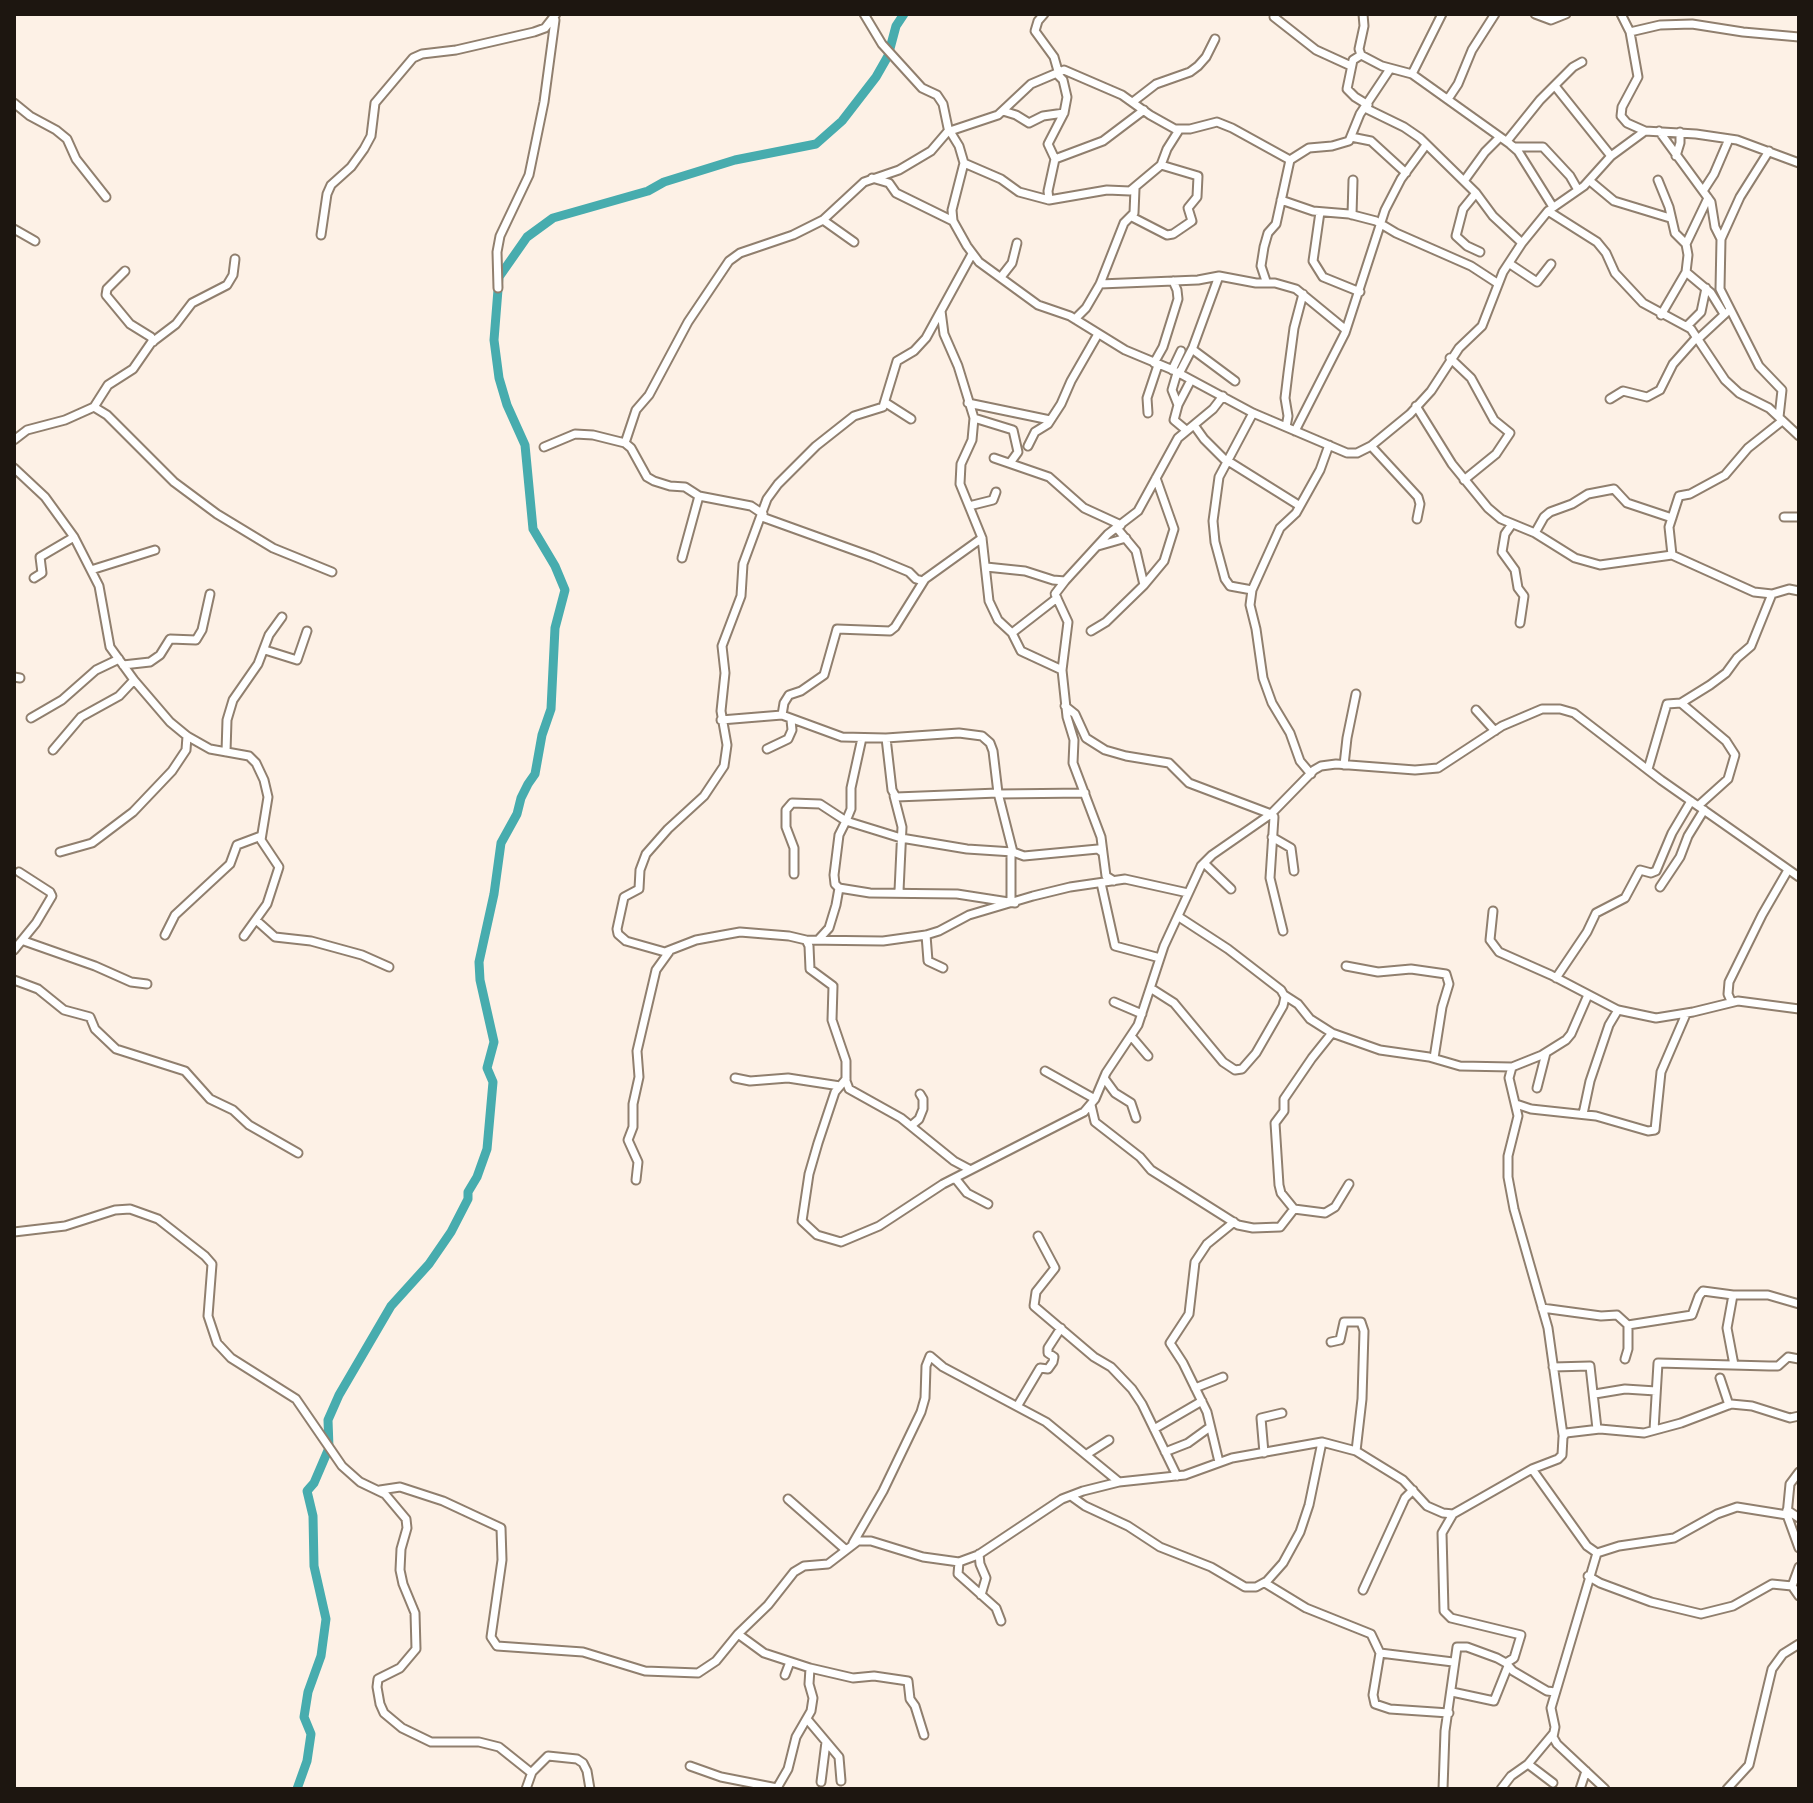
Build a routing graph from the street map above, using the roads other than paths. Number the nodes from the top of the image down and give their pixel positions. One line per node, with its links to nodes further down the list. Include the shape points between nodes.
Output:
1 (557, 14): 70 (street, via 534,32 413,58 375,103 364,149 331,185); 90 (street, via 529,175 499,244)
2 (864, 14): 29 (street, via 885,47 922,88 940,99)
3 (1044, 14): 18 (street, via 1035,31 1054,57)
4 (1363, 14): 14 (street)
5 (1442, 14): 19 (street)
6 (1495, 14): 21 (street)
7 (1535, 14): 8 (street, via 1551,20)
8 (1566, 14)
9 (1621, 14): 11 (street)
10 (1274, 17): 16 (street, via 1316,50)
11 (1630, 32): 12 (street, via 1692,24); 28 (street, via 1638,80 1621,116)
12 (1799, 37)
13 (1215, 39): 22 (street, via 1198,66 1156,84)
14 (1361, 55): 16 (street); 17 (street)
15 (1582, 62): 20 (street)
16 (1351, 66): 24 (street, via 1347,89)
17 (1390, 69): 19 (street); 24 (street)
18 (1057, 72): 22 (street, via 1069,71); 26 (street, via 1031,84); 27 (street, via 1066,91)
19 (1412, 74): 21 (street)
20 (1555, 86): 35 (street); 41 (street)
21 (1448, 99): 35 (street)
22 (1134, 101): 25 (street)
23 (14, 103): 58 (street, via 67,139)
24 (1366, 106): 34 (street); 38 (street)
25 (1144, 110): 30 (street); 43 (street, via 1103,141)
26 (1003, 111): 27 (street, via 1029,123); 29 (street)
27 (1064, 113): 43 (street, via 1048,144)
28 (1630, 126): 31 (street); 37 (street)
29 (949, 130): 45 (street); 49 (street, via 931,151)
30 (1179, 130): 44 (street, via 1223,123); 47 (street)
31 (1645, 131): 32 (street); 37 (street)
32 (1659, 131): 33 (street); 42 (street)
33 (1680, 132): 36 (street); 42 (street)
34 (1351, 137): 44 (street, via 1341,145 1306,149); 48 (street, via 1371,141)
35 (1503, 139): 39 (street); 52 (street, via 1485,152)
36 (1729, 139): 40 (street); 57 (street)
37 (1628, 144): 41 (street)
38 (1426, 145): 48 (street); 52 (street)
39 (1515, 147): 55 (street, via 1543,147); 61 (street)
40 (1769, 151): 46 (street); 71 (street)
41 (1611, 156): 53 (street)
42 (1676, 156): 57 (street)
43 (1055, 159): 59 (street)
44 (1290, 160): 60 (street)
45 (964, 163): 59 (street, via 1019,192); 67 (street)
46 (1799, 163)
47 (1161, 165): 54 (street); 64 (street, via 1198,176 1197,197 1188,208 1192,221 1169,236)
48 (1406, 173): 68 (street)
49 (872, 178): 66 (street); 67 (street)
50 (1353, 180): 63 (street)
51 (1658, 180): 65 (street)
52 (1464, 181): 56 (street)
53 (1590, 181): 55 (street); 65 (street, via 1614,201)
54 (1135, 189): 59 (street); 64 (street)
55 (1578, 190): 61 (street)
56 (1476, 193): 75 (street); 77 (street, via 1463,209 1456,236)
57 (1706, 195): 71 (street); 76 (street)
58 (106, 197)
59 (1049, 200)
60 (1281, 200): 62 (street); 87 (street, via 1264,247 1261,266)
61 (1550, 209): 75 (street); 96 (street, via 1597,242 1631,292)
62 (1320, 212): 63 (street); 92 (street, via 1313,261 1323,277)
63 (1352, 215): 68 (street)
64 (1132, 217): 89 (street, via 1124,223)
65 (1670, 218): 76 (street)
66 (823, 220): 73 (street); 128 (street, via 729,261 636,410)
67 (953, 221): 78 (street)
68 (1380, 223): 88 (street); 92 (street)
69 (14, 229): 72 (street)
70 (321, 235)
71 (1721, 239): 95 (street, via 1720,289)
72 (35, 241)
73 (854, 242)
74 (1017, 243): 85 (street)
75 (1522, 243): 80 (street)
76 (1686, 244): 83 (street)
77 (1480, 252)
78 (972, 254): 85 (street); 94 (street)
79 (235, 259): 102 (street, via 227,285 192,303)
80 (1510, 264): 81 (street, via 1533,282); 88 (street)
81 (1551, 264)
82 (125, 271): 102 (street, via 106,295)
83 (1686, 272): 91 (street); 96 (street)
84 (1219, 276): 86 (street); 87 (street); 103 (street)
85 (1001, 277): 97 (street, via 1038,305)
86 (1173, 281): 89 (street); 106 (street, via 1178,299)
87 (1266, 281): 93 (street)
88 (1497, 283): 105 (street, via 1482,326)
89 (1100, 284): 97 (street)
90 (498, 288)
91 (1706, 288): 95 (street); 98 (street, via 1701,312)
92 (1360, 292): 99 (street)
93 (1303, 294): 99 (street); 124 (street, via 1285,398)
94 (941, 309): 112 (street, via 920,346 897,361); 113 (street, via 944,334)
95 (1727, 312): 101 (street); 121 (street, via 1759,366 1782,390)
96 (1661, 315): 98 (street)
97 (1075, 319): 100 (street)
98 (1687, 326): 101 (street)
99 (1346, 330): 124 (street)
100 (1098, 334): 106 (street); 122 (street)
101 (1698, 338): 111 (street, via 1673,364 1660,390 1647,397 1623,391); 121 (street, via 1732,387)
102 (153, 342): 116 (street, via 133,369 108,385)
103 (1192, 349): 107 (street); 109 (street)
104 (1181, 351): 107 (street)
105 (1450, 358): 115 (street); 138 (street, via 1471,378 1494,420 1510,433 1496,454)
106 (1156, 364): 107 (street); 117 (street)
107 (1176, 372): 108 (street); 114 (street, via 1172,391)
108 (1191, 380): 110 (street); 114 (street)
109 (1235, 381)
110 (1223, 396): 118 (street); 123 (street)
111 (1610, 399)
112 (886, 403): 120 (street); 143 (street, via 854,416 810,451 769,495)
113 (968, 403): 119 (street); 122 (street)
114 (1178, 405): 125 (street, via 1174,420)
115 (1416, 406): 131 (street); 138 (street)
116 (94, 407): 127 (street, via 27,430); 160 (street, via 174,482 217,514 273,548)
117 (1148, 413)
118 (1253, 413): 124 (street); 134 (street)
119 (974, 418): 135 (street, via 1013,430 1018,452); 141 (street, via 960,471)
120 (911, 419)
121 (1780, 419): 126 (street); 146 (street, via 1725,475 1679,496)
122 (1050, 420): 130 (street)
123 (1194, 425): 125 (street); 134 (street)
124 (1290, 429): 129 (street)
125 (1186, 430): 137 (street)
126 (1799, 436)
127 (14, 440)
128 (625, 443): 132 (street, via 575,434); 140 (street, via 647,477)
129 (1329, 445): 131 (street, via 1347,453); 142 (street)
130 (1028, 446)
131 (1371, 446): 147 (street, via 1418,497)
132 (544, 447)
133 (994, 458): 135 (street)
134 (1228, 462): 142 (street); 166 (street, via 1217,483 1215,542 1227,584)
135 (1010, 463): 149 (street, via 1049,477 1084,508)
136 (14, 468): 151 (street, via 45,497)
137 (1156, 478): 149 (street, via 1138,511); 165 (street, via 1174,529 1164,561)
138 (1464, 480): 148 (street, via 1494,514)
139 (996, 492): 141 (street, via 991,501)
140 (699, 496): 143 (street, via 751,506); 157 (street)
141 (969, 506): 152 (street)
142 (1300, 506): 166 (street, via 1280,528)
143 (762, 516): 163 (street); 186 (street, via 743,564 741,596 722,646)
144 (1784, 517): 145 (street)
145 (1799, 517)
146 (1672, 518): 150 (street, via 1627,503 1616,488 1550,512); 156 (street)
147 (1417, 519)
148 (1512, 524): 150 (street); 172 (street, via 1502,552 1524,596)
149 (1118, 526): 153 (street); 154 (street)
150 (1535, 533): 156 (street, via 1572,557 1595,564)
151 (74, 537): 159 (street); 161 (street, via 40,557 42,573)
152 (982, 538): 158 (street); 163 (street)
153 (1126, 538): 154 (street); 165 (street, via 1136,551)
154 (1097, 546): 164 (street)
155 (155, 550): 159 (street)
156 (1672, 555): 170 (street, via 1754,592)
157 (682, 558)
158 (986, 567): 162 (street); 175 (street, via 989,601)
159 (91, 570): 177 (street, via 102,596 107,639)
160 (332, 572)
161 (34, 578)
162 (1053, 580): 164 (street); 169 (street)
163 (923, 581): 184 (street, via 890,631 837,629 824,675 786,698)
164 (1065, 581): 169 (street)
165 (1144, 585): 174 (street)
166 (1252, 590): 197 (street, via 1250,608 1263,678 1300,761)
167 (1799, 591): 170 (street)
168 (210, 594): 177 (street, via 196,640 170,639 150,662)
169 (1056, 594): 175 (street); 178 (street, via 1068,622)
170 (1772, 594): 181 (street, via 1751,646 1726,673)
171 (282, 617): 176 (street)
172 (1520, 623)
173 (307, 631): 176 (street, via 297,660)
174 (1091, 631)
175 (1012, 633): 178 (street, via 1021,651)
176 (265, 650): 194 (street, via 233,700)
177 (121, 662): 179 (street); 185 (street, via 96,670)
178 (1062, 670): 182 (street)
179 (134, 680): 189 (street); 193 (street, via 119,696 81,717)
180 (1356, 694): 195 (street)
181 (1681, 703): 196 (street, via 1665,707); 201 (street, via 1735,755 1728,779)
182 (1065, 706): 199 (street, via 1074,740 1073,763); 202 (street, via 1086,738 1105,750 1169,763 1189,783)
183 (1476, 710): 188 (street)
184 (782, 715): 186 (street); 187 (street)
185 (31, 718)
186 (721, 720): 235 (street, via 727,745 724,766 704,796 646,854 639,889 624,897 617,923 618,934 626,941)
187 (791, 720): 190 (street); 192 (street, via 788,739)
188 (1495, 731): 195 (street, via 1438,768); 196 (street, via 1534,711 1565,710)
189 (187, 736): 194 (street); 207 (street, via 186,750 172,771 133,812 92,843)
190 (862, 738): 191 (street); 203 (street)
191 (886, 738): 198 (street, via 982,736 993,751); 200 (street)
192 (767, 749)
193 (53, 750)
194 (226, 752): 204 (street, via 254,759 264,780 268,797)
195 (1344, 765): 197 (street, via 1321,766)
196 (1648, 769): 201 (street)
197 (1311, 774): 202 (street)
198 (999, 793): 199 (street); 200 (street); 208 (street)
199 (1085, 793): 209 (street)
200 (894, 796): 206 (street)
201 (1698, 806): 211 (street); 218 (street, via 1680,857); 240 (street, via 1672,833 1656,871 1640,870 1623,899 1596,913)
202 (1272, 815): 205 (street); 210 (street)
203 (846, 821): 206 (street); 214 (street, via 820,804 788,805 785,822 794,848); 219 (street, via 840,829 834,875)
204 (261, 836): 226 (street, via 279,867); 228 (street, via 237,845 230,864 175,915)
205 (1272, 837): 212 (street, via 1290,847); 227 (street, via 1270,885)
206 (901, 838): 208 (street); 221 (street)
207 (60, 852)
208 (1012, 852): 209 (street); 223 (street)
209 (1103, 853): 216 (street, via 1104,871)
210 (1204, 863): 220 (street); 222 (street)
211 (1788, 870): 215 (street); 246 (street, via 1729,982)
212 (1294, 871)
213 (19, 872): 233 (street, via 52,896)
214 (794, 874)
215 (1799, 877)
216 (1114, 881): 217 (street); 222 (street, via 1142,881)
217 (1101, 883): 223 (street); 236 (street, via 1115,946)
218 (1660, 887)
219 (839, 888): 221 (street); 231 (street, via 829,928)
220 (1231, 889)
221 (899, 891): 223 (street)
222 (1188, 893): 225 (street)
223 (1013, 902): 229 (street)
224 (1493, 911): 240 (street, via 1490,940 1496,949)
225 (1179, 917): 236 (street); 244 (street)
226 (256, 920): 230 (street); 238 (street, via 275,937 311,941)
227 (1283, 931)
228 (165, 935)
229 (926, 935): 231 (street, via 865,942); 239 (street, via 928,961)
230 (244, 936)
231 (819, 939): 232 (street)
232 (806, 940): 235 (street, via 740,932 696,940); 261 (street, via 810,969 833,986 832,1020 846,1061)
233 (24, 941): 234 (street); 242 (street)
234 (14, 950)
235 (669, 952): 272 (street, via 656,970 637,1051 639,1077 628,1140 638,1162)
236 (1160, 958): 243 (street)
237 (1346, 966): 256 (street, via 1446,974 1449,984)
238 (389, 967)
239 (943, 968)
240 (1556, 978): 245 (street)
241 (14, 980): 269 (street, via 38,989 64,1010 90,1017 116,1049 185,1071 210,1099)
242 (147, 984)
243 (1152, 989): 244 (street, via 1174,1003 1235,1070 1245,1067 1262,1046); 250 (street)
244 (1284, 995): 252 (street)
245 (1588, 995): 249 (street); 254 (street, via 1571,1034)
246 (1731, 1001): 248 (street); 251 (street)
247 (1114, 1002): 250 (street)
248 (1799, 1009)
249 (1618, 1010): 251 (street, via 1656,1018); 266 (street, via 1611,1018)
250 (1142, 1014): 253 (street)
251 (1686, 1014): 266 (street, via 1661,1072 1655,1130)
252 (1332, 1033): 256 (street, via 1380,1050); 275 (street, via 1284,1099 1284,1111 1274,1127 1279,1185)
253 (1131, 1036): 255 (street); 260 (street)
254 (1546, 1053): 257 (street); 262 (street)
255 (1148, 1056)
256 (1434, 1058): 257 (street, via 1460,1066)
257 (1512, 1067): 265 (street, via 1509,1078)
258 (1045, 1071): 264 (street)
259 (735, 1078): 261 (street)
260 (1104, 1078): 264 (street); 267 (street, via 1131,1103)
261 (843, 1082): 268 (street); 271 (street, via 832,1099 809,1174 802,1221 809,1230 845,1242)
262 (1537, 1088)
263 (920, 1094): 268 (street, via 923,1109)
264 (1093, 1102): 270 (street, via 1079,1116); 276 (street, via 1093,1120 1113,1138 1157,1174)
265 (1516, 1104): 266 (street); 281 (street, via 1508,1177)
266 (1583, 1114)
267 (1136, 1118)
268 (912, 1125): 270 (street)
269 (298, 1153)
270 (971, 1170): 271 (street)
271 (955, 1178): 274 (street, via 967,1193)
272 (636, 1180)
273 (1349, 1184): 275 (street, via 1328,1212)
274 (988, 1204)
275 (1294, 1209): 276 (street, via 1277,1228)
276 (1234, 1222): 291 (street, via 1195,1262 1189,1314 1170,1343)
277 (14, 1232): 315 (street, via 65,1226 130,1209 158,1219 185,1238 212,1264 208,1316 217,1343 231,1358 296,1399 342,1466)
278 (1038, 1236): 283 (street, via 1055,1269 1036,1292 1033,1305)
279 (1733, 1295): 280 (street, via 1768,1295); 282 (street, via 1703,1291 1692,1315); 287 (street, via 1727,1328)
280 (1799, 1304)
281 (1542, 1308): 282 (street, via 1617,1315); 288 (street)
282 (1628, 1325): 285 (street)
283 (1061, 1328): 295 (street, via 1048,1348 1053,1362 1048,1369 1040,1368); 300 (street, via 1121,1377 1141,1401)
284 (1331, 1342): 306 (street, via 1341,1339 1344,1322 1361,1322 1362,1409)
285 (1625, 1359)
286 (1799, 1359): 287 (street, via 1786,1358 1778,1366)
287 (1734, 1365): 292 (street, via 1661,1361)
288 (1553, 1367): 293 (street, via 1590,1366); 303 (street)
289 (1223, 1377): 291 (street)
290 (1720, 1378): 296 (street)
291 (1195, 1388): 294 (street)
292 (1656, 1391): 293 (street); 302 (street)
293 (1595, 1394): 301 (street)
294 (1202, 1401): 299 (street); 300 (street)
295 (1018, 1405): 309 (street); 322 (street, via 929,1357 921,1412)
296 (1729, 1405): 298 (street); 302 (street)
297 (1282, 1413): 308 (street, via 1261,1418)
298 (1799, 1416)
299 (1210, 1427): 307 (street); 310 (street)
300 (1154, 1429): 307 (street)
301 (1597, 1429): 302 (street); 303 (street)
302 (1654, 1430)
303 (1563, 1435): 311 (street, via 1561,1457)
304 (1109, 1440): 309 (street)
305 (1322, 1442): 306 (street); 308 (street); 330 (street, via 1300,1532 1288,1557)
306 (1356, 1451): 316 (street)
307 (1165, 1452): 313 (street)
308 (1264, 1453): 310 (street)
309 (1087, 1454): 314 (street)
310 (1219, 1462): 313 (street)
311 (1532, 1469): 320 (street); 325 (street)
312 (1799, 1472): 319 (street, via 1790,1484)
313 (1177, 1476): 314 (street)
314 (1119, 1482): 317 (street)
315 (380, 1490): 336 (street, via 400,1487 501,1528 491,1637 499,1647 583,1652 645,1671 698,1673); 354 (street, via 407,1523 400,1570 417,1637 413,1655 378,1679 380,1704 392,1721 424,1739 489,1743)
316 (1413, 1490): 320 (street, via 1427,1506); 332 (street)
317 (1071, 1496): 326 (street); 330 (street, via 1245,1587)
318 (788, 1499): 324 (street)
319 (1787, 1512): 321 (street); 323 (street); 325 (street, via 1737,1507 1674,1538)
320 (1453, 1514): 341 (street, via 1442,1533 1444,1611 1451,1618 1521,1635)
321 (1799, 1518)
322 (853, 1543): 324 (street); 327 (street, via 871,1541)
323 (1799, 1548)
324 (846, 1550): 336 (street, via 828,1564 794,1572)
325 (1597, 1553): 329 (street)
326 (979, 1554): 327 (street); 333 (street, via 986,1578)
327 (959, 1562): 333 (street, via 958,1574)
328 (1799, 1567): 331 (street)
329 (1588, 1576): 331 (street, via 1651,1602 1701,1614 1733,1606 1769,1585); 345 (street)
330 (1265, 1583): 338 (street, via 1306,1608 1371,1634)
331 (1792, 1586): 334 (street)
332 (1363, 1590)
333 (981, 1595): 335 (street)
334 (1799, 1596)
335 (1001, 1621)
336 (738, 1634): 339 (street, via 764,1653)
337 (1799, 1644): 364 (street, via 1772,1669 1749,1765)
338 (1380, 1653): 340 (street); 346 (street, via 1375,1704)
339 (790, 1662): 342 (street); 343 (street)
340 (1453, 1662): 341 (street, via 1456,1649 1462,1647); 344 (street)
341 (1507, 1664): 344 (street, via 1494,1701); 345 (street)
342 (810, 1668): 347 (street, via 813,1698); 349 (street, via 853,1678 908,1681)
343 (785, 1675)
344 (1452, 1692): 346 (street)
345 (1555, 1692): 348 (street)
346 (1449, 1713): 360 (street)
347 (807, 1719): 350 (street); 352 (street, via 777,1788)
348 (1553, 1734): 351 (street); 353 (street)
349 (924, 1735)
350 (826, 1742): 355 (street, via 839,1757); 356 (street)
351 (1528, 1764): 357 (street); 361 (street)
352 (690, 1766)
353 (1586, 1771): 362 (street); 363 (street)
354 (532, 1772): 358 (street); 359 (street, via 548,1756 577,1759 587,1771)
355 (841, 1781)
356 (821, 1782)
357 (1553, 1783)
358 (526, 1789)
359 (590, 1789)
360 (1443, 1789)
361 (1501, 1789)
362 (1580, 1789)
363 (1605, 1789)
364 (1727, 1789)

